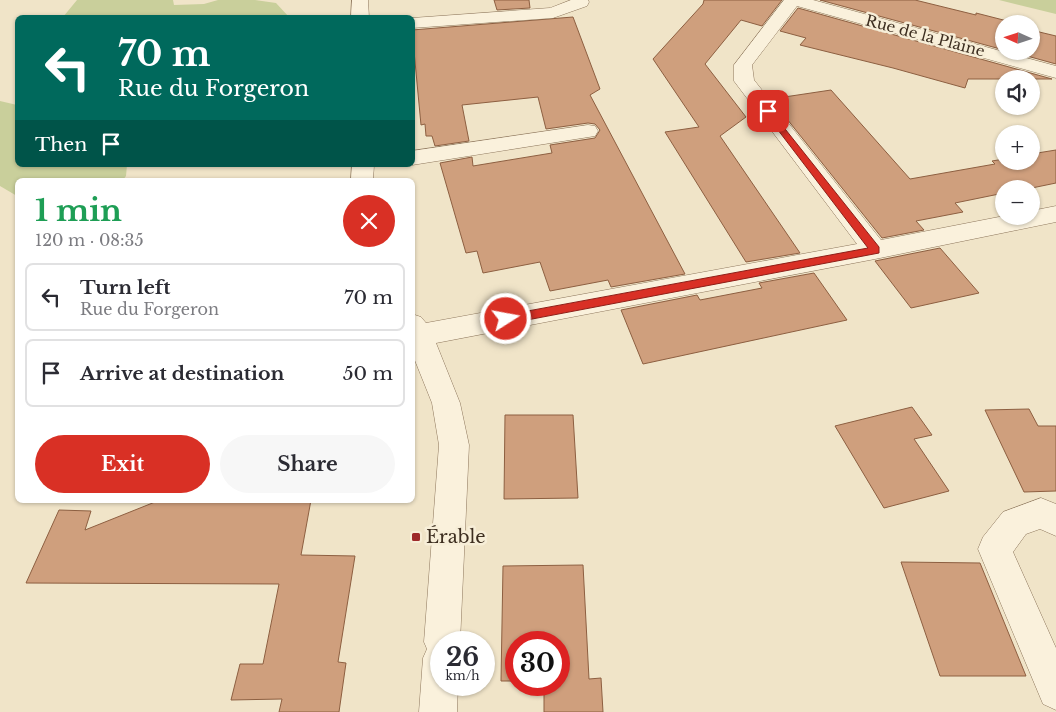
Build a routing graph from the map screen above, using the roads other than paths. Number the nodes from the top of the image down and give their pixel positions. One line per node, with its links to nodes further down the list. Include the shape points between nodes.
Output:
1 (360, 0): 4 (street)
2 (793, 0): 6 (street, Rue de la Plaine); 10 (street, via 743,65 744,80)
3 (581, 2): 5 (street, via 553,13)
4 (360, 15)
5 (415, 24)
6 (1056, 72)
7 (588, 130): 8 (street)
8 (415, 158)
9 (1056, 214): 10 (street)
10 (875, 250): 11 (street)
11 (416, 329): 13 (street, via 446,404 454,445)
12 (1056, 520): 14 (street, via 1040,513 1015,523 995,549)
13 (443, 631)
14 (1056, 691)
15 (439, 696): 16 (street)
16 (438, 712)

